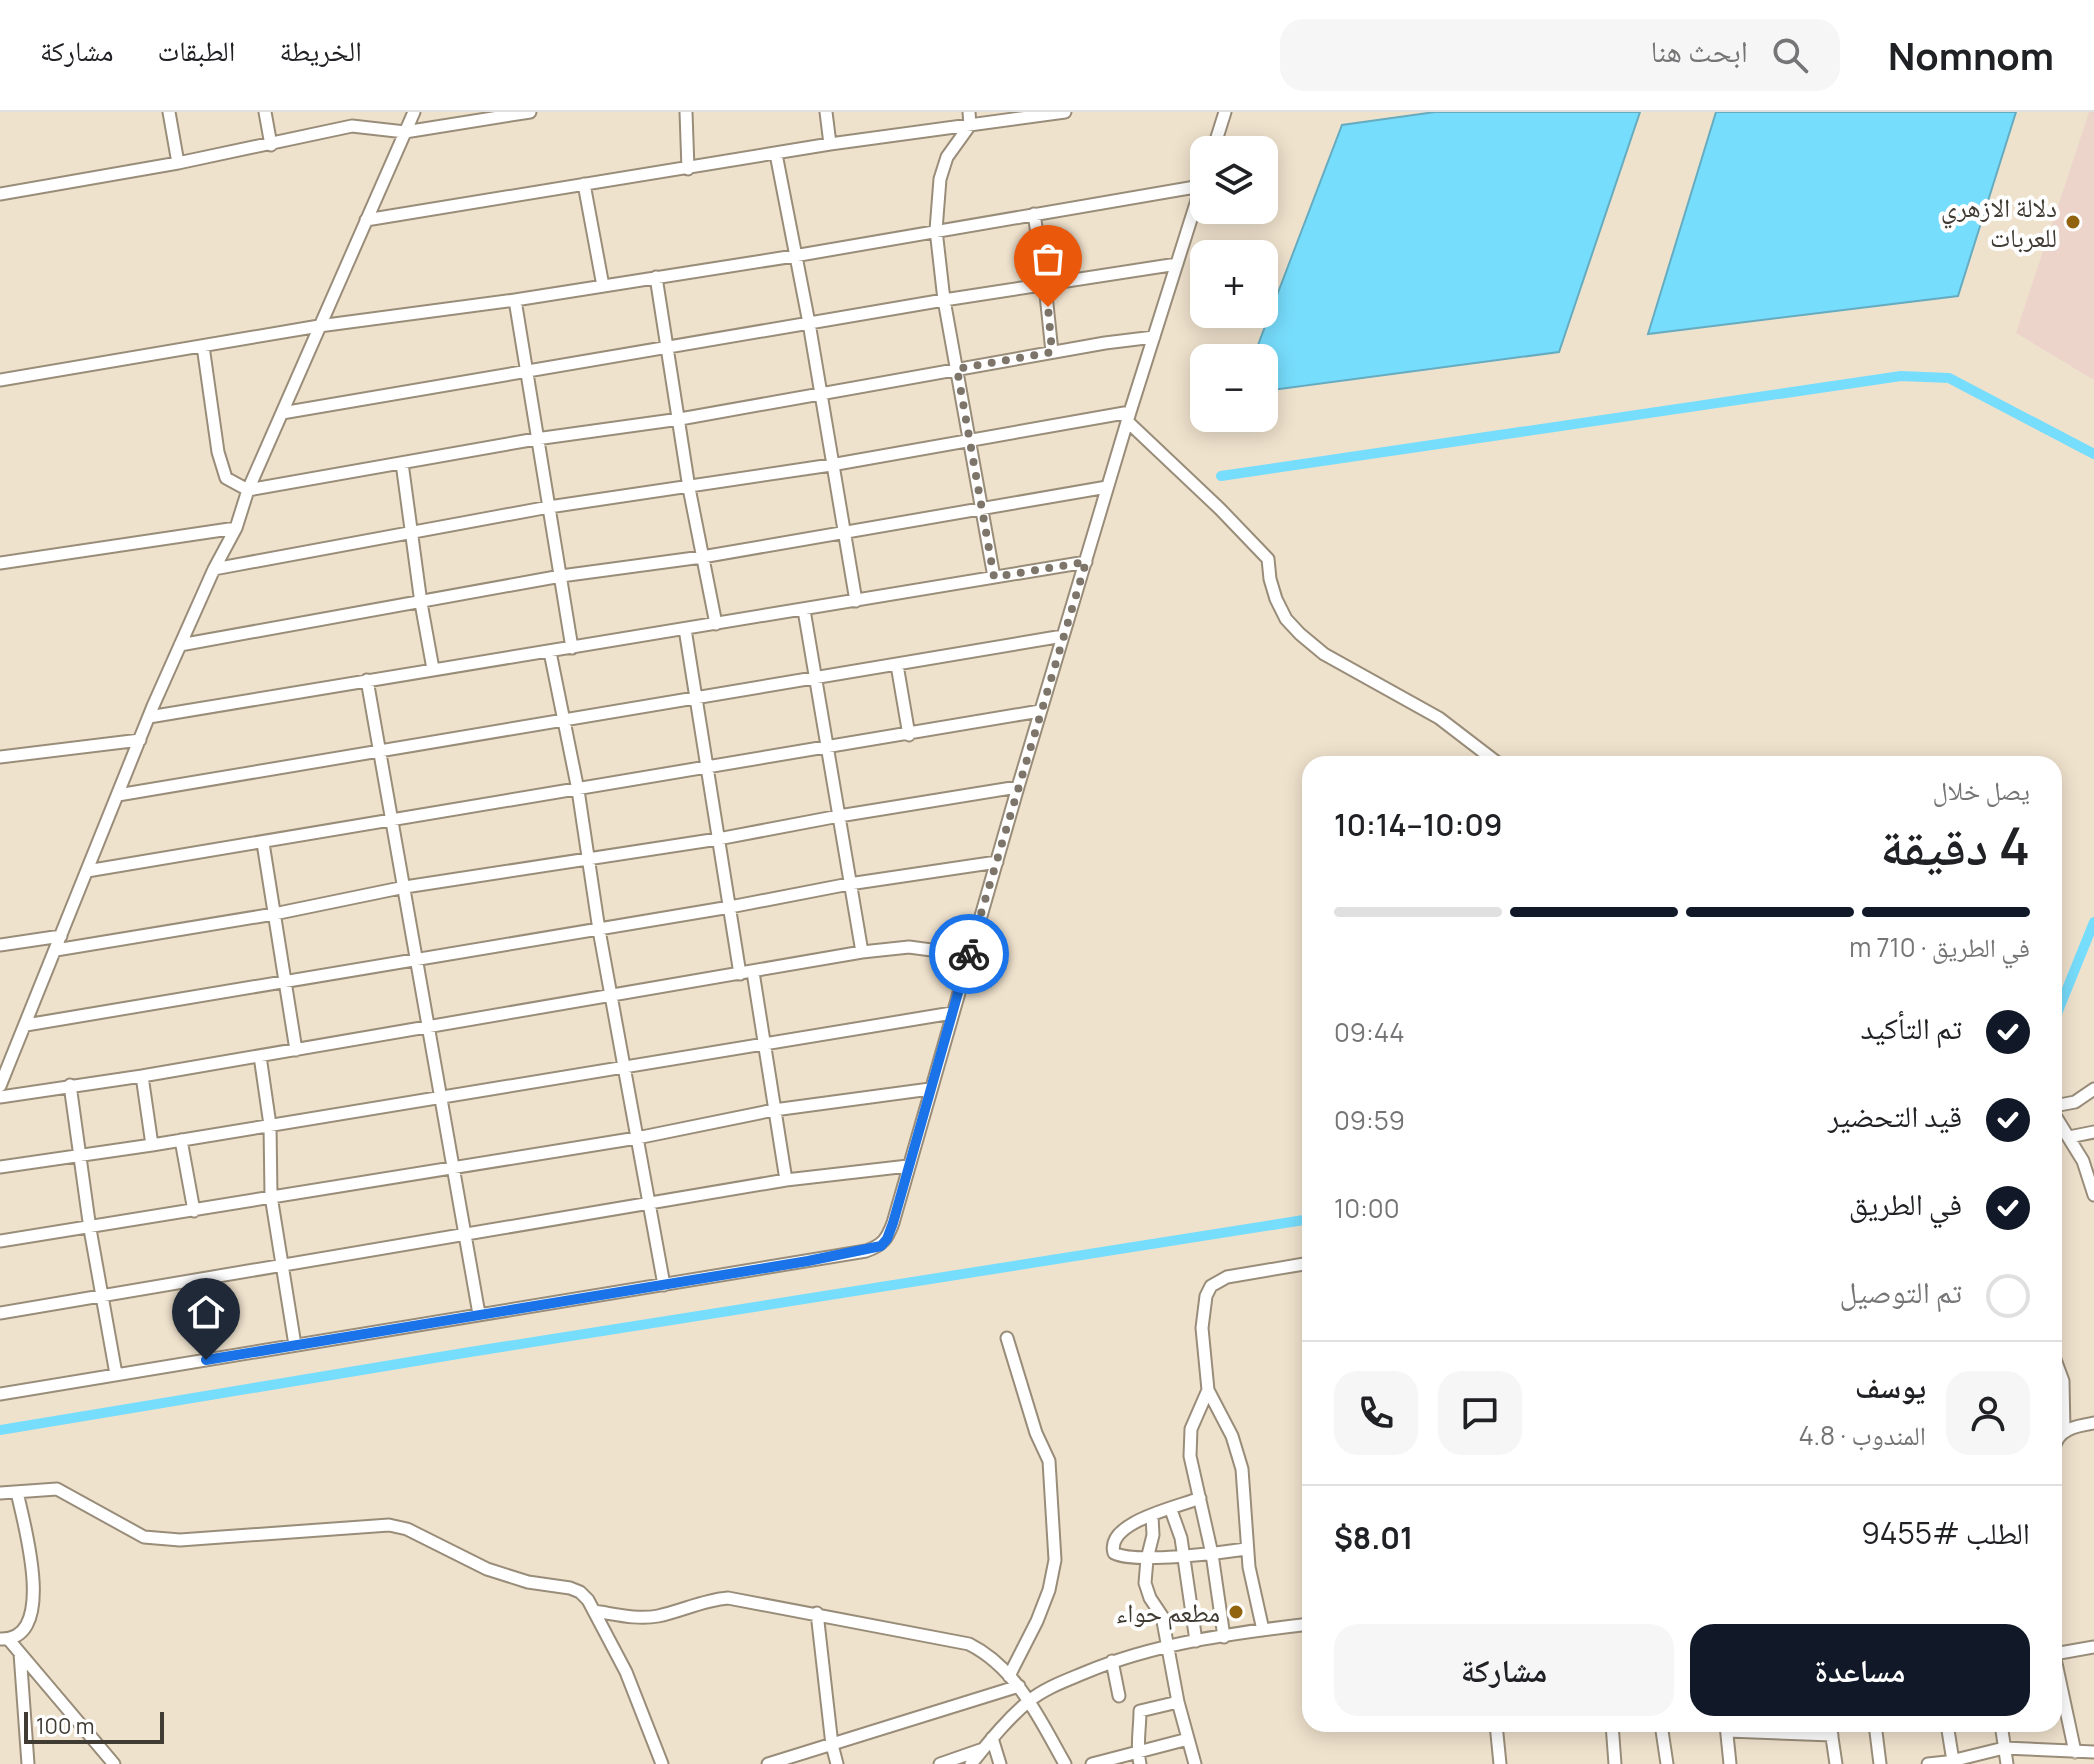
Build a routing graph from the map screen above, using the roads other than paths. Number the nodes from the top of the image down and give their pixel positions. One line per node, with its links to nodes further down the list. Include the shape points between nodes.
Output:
1 (169, 112): 16 (street)
2 (265, 112): 14 (street)
3 (414, 112): 11 (street)
4 (530, 112): 11 (street)
5 (686, 112): 17 (street)
6 (826, 112): 13 (street)
7 (969, 112): 10 (street)
8 (1065, 112): 10 (street)
9 (1225, 112): 12 (street)
10 (970, 125): 13 (street); 24 (street, via 947,157)
11 (405, 132): 14 (street, via 352,126); 22 (street)
12 (1217, 136)
13 (830, 144): 15 (street)
14 (271, 145): 16 (street)
15 (776, 154): 17 (street); 25 (street)
16 (178, 163): 20 (street)
17 (688, 169): 18 (street)
18 (584, 184): 22 (street); 29 (street)
19 (1190, 184): 21 (street)
20 (0, 194)
21 (1034, 214): 24 (street); 28 (street)
22 (366, 220): 33 (street)
23 (1190, 223): 26 (street)
24 (936, 230): 25 (street); 31 (street)
25 (794, 256): 27 (street); 32 (street)
26 (1177, 264): 28 (street); 34 (street)
27 (656, 277): 29 (street); 36 (street)
28 (1045, 285): 31 (street); 37 (street)
29 (603, 286): 30 (street)
30 (515, 300): 33 (street); 39 (street)
31 (944, 300): 32 (street); 38 (street)
32 (809, 323): 36 (street); 41 (street)
33 (319, 326): 35 (street); 42 (street)
34 (1154, 337): 37 (street); 43 (street)
35 (203, 346): 40 (street); 51 (street, via 226,478)
36 (668, 346): 39 (street); 44 (street)
37 (1052, 352): 38 (street)
38 (957, 369): 41 (street); 46 (street)
39 (526, 372): 42 (street); 45 (street)
40 (0, 380)
41 (821, 395): 44 (street); 48 (street)
42 (282, 413): 51 (street)
43 (1128, 417): 46 (street); 49 (street); 84 (street, via 1268,559 1276,599 1300,634 1324,654 1439,718)
44 (680, 419): 45 (street); 50 (street)
45 (536, 439): 47 (street); 52 (street)
46 (968, 439): 48 (street); 53 (street)
47 (402, 463): 51 (street); 56 (street)
48 (831, 465): 50 (street); 55 (street)
49 (1107, 487): 53 (street); 58 (street)
50 (689, 488): 52 (street); 57 (street)
51 (248, 490): 54 (street)
52 (549, 507): 56 (street); 61 (street)
53 (982, 508): 55 (street); 62 (street)
54 (236, 528): 59 (street); 60 (street)
55 (843, 531): 57 (street); 63 (street)
56 (411, 532): 60 (street); 64 (street)
57 (702, 557): 61 (street); 66 (street)
58 (1086, 562): 62 (street); 68 (street)
59 (0, 563)
60 (214, 569): 69 (street)
61 (561, 576): 64 (street); 70 (street)
62 (994, 577): 63 (street)
63 (856, 601): 65 (street)
64 (421, 603): 69 (street); 73 (street)
65 (804, 610): 66 (street); 74 (street)
66 (716, 624): 67 (street)
67 (685, 629): 70 (street); 76 (street)
68 (1063, 636): 72 (street); 77 (street)
69 (180, 645): 78 (street)
70 (572, 648): 71 (street)
71 (550, 652): 73 (street); 79 (street)
72 (897, 665): 74 (street); 80 (street)
73 (433, 669): 75 (street)
74 (816, 679): 76 (street); 82 (street)
75 (367, 680): 78 (street); 83 (street)
76 (696, 699): 79 (street); 86 (street)
77 (1040, 711): 80 (street); 87 (street)
78 (149, 717): 81 (street)
79 (562, 720): 83 (street); 88 (street)
80 (909, 735): 82 (street)
81 (140, 740): 85 (street); 89 (street)
82 (826, 749): 86 (street); 90 (street)
83 (380, 750): 89 (street); 91 (street)
84 (1489, 756)
85 (0, 757)
86 (707, 768): 88 (street); 92 (street)
87 (1018, 787): 90 (street); 95 (street)
88 (578, 790): 91 (street); 94 (street)
89 (118, 795): 96 (street)
90 (839, 816): 92 (street); 97 (street)
91 (393, 820): 93 (street); 98 (street)
92 (718, 839): 94 (street); 99 (street)
93 (263, 843): 96 (street); 100 (street)
94 (588, 859): 98 (street); 101 (street)
95 (997, 862): 97 (street); 106 (street)
96 (87, 871): 102 (street)
97 (849, 884): 99 (street); 105 (street)
98 (405, 887): 100 (street); 107 (street)
99 (730, 907): 101 (street); 109 (street)
100 (274, 914): 104 (street); 110 (street)
101 (599, 930): 107 (street); 111 (street)
102 (61, 936): 103 (street); 104 (street)
103 (0, 945)
104 (56, 950): 113 (street)
105 (862, 952): 106 (street, via 909,947); 108 (street)
106 (969, 955): 112 (street)
107 (418, 958): 110 (street); 114 (street)
108 (753, 972): 109 (street); 115 (street)
109 (740, 974): 111 (street)
110 (286, 983): 113 (street); 116 (street)
111 (613, 997): 114 (street); 118 (street)
112 (952, 1013): 115 (street); 122 (street)
113 (26, 1025): 121 (street)
114 (429, 1028): 116 (street); 124 (street)
115 (762, 1044): 118 (street); 127 (street)
116 (296, 1050): 117 (street)
117 (260, 1056): 119 (street); 128 (street)
118 (625, 1068): 124 (street); 132 (street)
119 (142, 1076): 120 (street); 134 (street)
120 (70, 1085): 125 (street); 135 (street)
121 (0, 1086)
122 (930, 1089): 127 (street); 137 (street)
123 (2094, 1089): 126 (street)
124 (441, 1096): 128 (street); 136 (street)
125 (0, 1097)
126 (2062, 1104)
127 (774, 1110): 132 (street); 139 (street)
128 (270, 1125): 133 (street); 142 (street)
129 (2062, 1126): 131 (street)
130 (2094, 1132): 131 (street)
131 (2069, 1137): 140 (street)
132 (637, 1138): 136 (street); 143 (street)
133 (181, 1140): 134 (street); 144 (street)
134 (152, 1145): 135 (street)
135 (80, 1155): 138 (street); 145 (street)
136 (454, 1166): 142 (street); 146 (street)
137 (908, 1166): 139 (street); 150 (street, via 893,1223 881,1246)
138 (0, 1167)
139 (786, 1180): 143 (street)
140 (2092, 1182): 141 (street)
141 (2094, 1195)
142 (271, 1196): 144 (street); 149 (street)
143 (647, 1203): 146 (street); 150 (street)
144 (194, 1211): 145 (street)
145 (90, 1229): 147 (street); 151 (street)
146 (467, 1234): 149 (street); 153 (street)
147 (0, 1241)
148 (1302, 1264): 158 (street, via 1227,1277 1211,1286 1202,1328)
149 (284, 1266): 151 (street); 155 (street)
150 (664, 1285): 153 (street)
151 (104, 1296): 152 (street); 156 (street)
152 (0, 1313)
153 (479, 1314): 155 (street)
154 (1007, 1338): 183 (street, via 1049,1461 1055,1560 1037,1621)
155 (295, 1345): 156 (street)
156 (116, 1374): 159 (street)
157 (2062, 1378): 161 (street)
158 (1208, 1390): 164 (street, via 1189,1439); 167 (street, via 1242,1469)
159 (0, 1394)
160 (2094, 1423): 161 (street)
161 (2064, 1431)
162 (17, 1492): 163 (street); 171 (street, via 57,1489 144,1537 160,1539 389,1525 487,1569 580,1592); 176 (street, via 34,1585 28,1618)
163 (0, 1493)
164 (1200, 1498): 165 (street); 169 (street)
165 (1171, 1510): 166 (street); 168 (street)
166 (1152, 1516): 170 (street); 170 (street, via 1123,1528 1112,1544 1117,1555)
167 (1246, 1549): 169 (street); 174 (street)
168 (1182, 1554): 169 (street); 170 (street); 177 (street)
169 (1212, 1554): 175 (street)
170 (1147, 1559): 178 (street, via 1147,1591 1161,1611)
171 (594, 1611): 172 (street, via 660,1616 728,1598); 207 (street, via 626,1672)
172 (817, 1613): 183 (street, via 969,1644); 199 (street)
173 (1302, 1625): 174 (street)
174 (1263, 1630): 175 (street)
175 (1224, 1637): 177 (street)
176 (5, 1640): 180 (street)
177 (1196, 1641): 178 (street)
178 (1168, 1646): 182 (street); 188 (street)
179 (2094, 1647): 181 (street)
180 (19, 1652): 205 (street); 206 (street)
181 (2062, 1653)
182 (1112, 1661): 186 (street); 187 (street)
183 (1009, 1676): 184 (street)
184 (1019, 1686): 187 (street); 199 (street)
185 (2062, 1691): 201 (street)
186 (1119, 1696)
187 (1030, 1701): 198 (street); 213 (street)
188 (1178, 1702): 197 (street); 203 (street, via 1140,1711)
189 (1497, 1732): 216 (street)
190 (1613, 1732): 217 (street)
191 (1662, 1732): 218 (street)
192 (1727, 1732): 219 (street)
193 (1831, 1732): 220 (street)
194 (1876, 1732): 221 (street)
195 (1948, 1732): 204 (street)
196 (2002, 1732): 200 (street)
197 (1188, 1739): 203 (street); 215 (street)
198 (988, 1743): 210 (street); 211 (street); 212 (street)
199 (832, 1745): 208 (street); 209 (street)
200 (2004, 1748): 201 (street); 204 (street); 223 (street)
201 (2075, 1752): 202 (street)
202 (2094, 1752)
203 (1138, 1758): 214 (street)
204 (1953, 1761): 222 (street)
205 (28, 1764)
206 (114, 1764)
207 (662, 1764)
208 (768, 1764)
209 (837, 1764)
210 (940, 1764)
211 (971, 1764)
212 (1000, 1764)
213 (1065, 1764)
214 (1092, 1764)
215 (1195, 1764)
216 (1500, 1764)
217 (1615, 1764)
218 (1667, 1764)
219 (1730, 1764)
220 (1836, 1764)
221 (1880, 1764)
222 (1928, 1764)
223 (2007, 1764)

